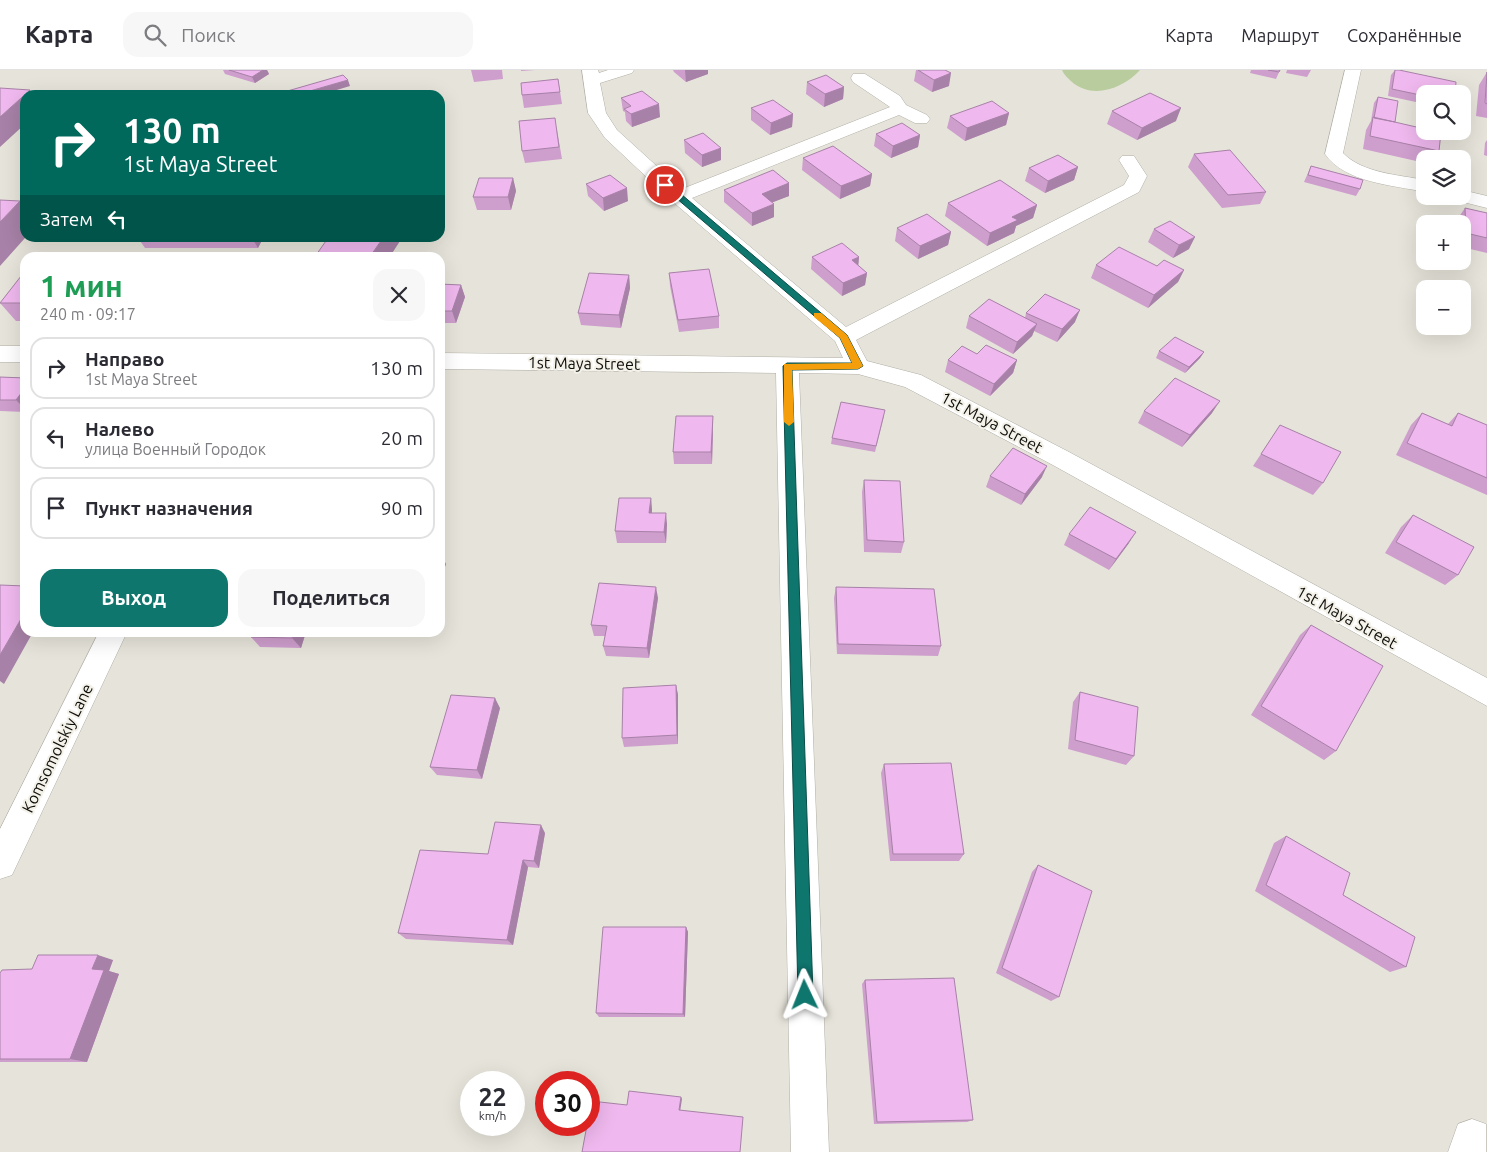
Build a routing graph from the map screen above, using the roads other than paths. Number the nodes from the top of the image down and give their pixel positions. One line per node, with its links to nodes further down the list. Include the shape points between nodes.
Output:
1 (626, 70): 3 (street)
2 (1353, 70): 8 (street, via 1334,154 1352,168)
3 (591, 75): 9 (street, via 597,113 611,134)
4 (859, 78): 5 (street, via 894,100)
5 (900, 110): 6 (street); 9 (street)
6 (921, 119)
7 (1128, 160): 12 (street, via 1138,176 1132,188)
8 (1416, 184)
9 (678, 197): 12 (street)
10 (1471, 198): 11 (street)
11 (1487, 202)
12 (844, 337): 17 (street)
13 (0, 354): 14 (street)
14 (20, 354)
15 (445, 361): 16 (street, 1st Maya Street)
16 (787, 366): 17 (street, 1st Maya Street); 21 (street)
17 (858, 366): 19 (street, 1st Maya Street, via 913,381 1060,458)
18 (111, 637): 20 (street, Komsomolskiy Lane)
19 (1487, 693)
20 (0, 863)
21 (810, 1152)

